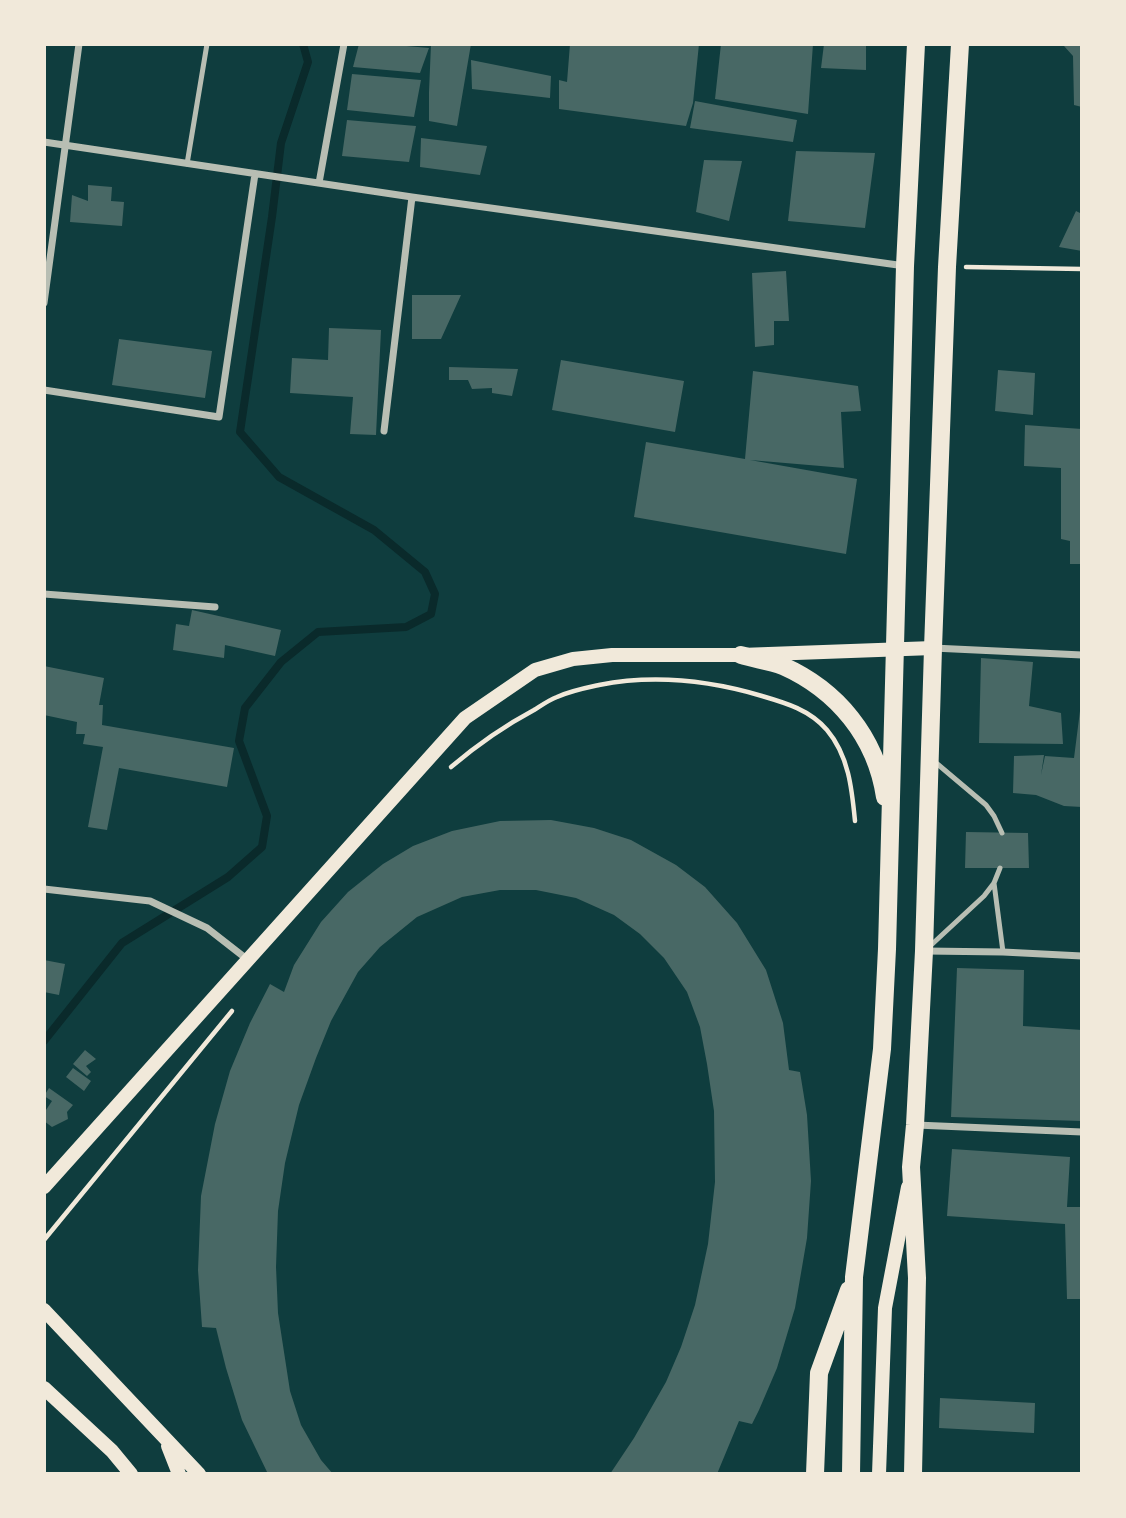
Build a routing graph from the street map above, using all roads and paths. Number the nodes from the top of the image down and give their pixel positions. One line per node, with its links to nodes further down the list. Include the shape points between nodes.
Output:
1 (79, 44): 7 (street)
2 (207, 44): 8 (lane)
3 (344, 44): 10 (street)
4 (916, 44): 12 (main road)
5 (960, 44): 13 (main road)
6 (44, 142): 7 (street)
7 (65, 145): 8 (street); 15 (street)
8 (187, 164): 9 (street)
9 (255, 174): 10 (street); 16 (street, via 219,417)
10 (319, 183): 11 (street)
11 (412, 198): 12 (street); 17 (street)
12 (905, 266): 21 (main road)
13 (947, 267): 14 (path); 20 (main road)
14 (1082, 269)
15 (44, 303)
16 (44, 390)
17 (384, 431)
18 (44, 594): 19 (street)
19 (215, 607)
20 (933, 648): 21 (main road); 22 (street); 24 (main road)
21 (895, 649): 23 (main road); 27 (main road)
22 (1082, 654)
23 (741, 655): 27 (main road, via 805,678 848,713 871,747 884,787); 35 (main road, via 612,654 535,670 465,718)
24 (930, 758): 28 (lane, via 986,805); 32 (main road)
25 (442, 775): 26 (path, via 487,738 558,696 612,683 680,679 751,692 808,714 840,749)
26 (855, 821)
27 (890, 828): 42 (main road, via 882,1049)
28 (1002, 833)
29 (1000, 868): 30 (lane)
30 (994, 883): 32 (lane); 33 (lane)
31 (44, 889): 35 (street, via 150,901 207,928)
32 (924, 951): 33 (street); 37 (main road)
33 (1003, 952): 34 (street)
34 (1082, 956)
35 (248, 960): 40 (main road)
36 (236, 1007): 41 (path)
37 (915, 1125): 38 (street); 39 (main road)
38 (1082, 1132)
39 (911, 1167): 51 (main road, via 885,1308); 52 (main road, via 918,1278)
40 (44, 1187)
41 (44, 1240)
42 (854, 1277): 49 (main road, via 819,1373); 50 (main road)
43 (44, 1310): 45 (main road)
44 (44, 1388): 46 (main road)
45 (166, 1440): 47 (main road); 48 (main road)
46 (131, 1474)
47 (179, 1474)
48 (199, 1474)
49 (816, 1474)
50 (851, 1474)
51 (879, 1474)
52 (913, 1474)

